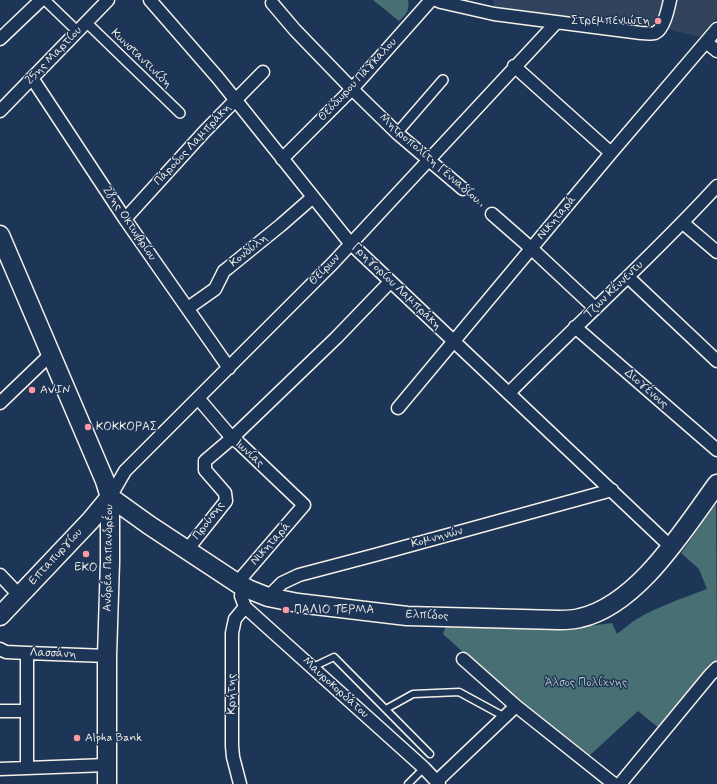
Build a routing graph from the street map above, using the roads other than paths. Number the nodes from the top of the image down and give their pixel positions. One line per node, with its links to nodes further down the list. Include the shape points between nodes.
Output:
1 (41, 0): 13 (street)
2 (45, 0): 12 (street)
3 (108, 0): 9 (street, 25ης Μαρτίου)
4 (431, 0): 20 (street, Θεόδωρου Πάγκαλου)
5 (436, 0): 10 (street, via 494,14)
6 (670, 0): 10 (street, via 663,23 654,33 642,34)
7 (153, 1): 21 (street, Γρηγορίου Λαμπράκη)
8 (272, 3): 20 (street, Μητροπολίτη Γενναδίου, via 294,30)
9 (86, 22): 12 (street, 25ης Μαρτίου); 23 (street, Κωνσταντινίδη)
10 (556, 23): 16 (street, Θείρων)
11 (717, 29): 14 (street, Νικηταρά)
12 (77, 31): 18 (street, 25ης Μαρτίου)
13 (0, 39)
14 (706, 42): 15 (street); 25 (street, Νικηταρά)
15 (717, 51)
16 (514, 66): 25 (street); 27 (street, Θείρων)
17 (263, 72): 21 (street, Πάροδος Λαμπράκη)
18 (32, 78): 22 (street, 25ης Μαρτίου); 32 (street, 28ης Οκτωβρίου)
19 (443, 80): 24 (street)
20 (352, 89): 24 (street, Μητροπολίτη Γενναδίου); 26 (street, Θεόδωρου Πάγκαλου)
21 (235, 100): 26 (street, Γρηγορίου Λαμπράκη); 32 (street, Πάροδος Λαμπράκη)
22 (0, 112)
23 (180, 113)
24 (397, 133): 27 (street, Μητροπολίτη Γενναδίου)
25 (611, 153): 36 (street, Νικηταρά)
26 (282, 159): 30 (street, Γρηγορίου Λαμπράκη)
27 (429, 159): 29 (street, Μητροπολίτη Γενναδίου); 35 (street, Θείρων)
28 (717, 186): 33 (street, Τζων Κέννεντυ)
29 (463, 189)
30 (313, 197): 35 (street, Γρηγορίου Λαμπράκη); 40 (street, Κονδύλη, via 228,268 214,290)
31 (492, 214): 36 (street)
32 (125, 219): 40 (street, 28ης Οκτωβρίου)
33 (683, 223): 37 (street); 38 (street, Τζων Κέννεντυ)
34 (0, 235): 44 (main road, Ανδρέα Παπανδρέου)
35 (350, 243): 39 (street, Γρηγορίου Λαμπράκη); 46 (street, Θείρων)
36 (532, 248): 41 (street); 43 (street, Νικηταρά)
37 (717, 252)
38 (628, 278): 41 (street, Τζων Κέννεντυ); 45 (street)
39 (390, 282): 43 (street, Γρηγορίου Λαμπράκη); 51 (street)
40 (188, 308): 46 (street, 28ης Οκτωβρίου)
41 (595, 308): 42 (street, Τζων Κέννεντυ)
42 (576, 327): 47 (street, Τζων Κέννεντυ); 52 (street, Διογένους)
43 (454, 341): 47 (street, Γρηγορίου Λαμπράκη); 50 (street, Νικηταρά)
44 (51, 354): 49 (street); 55 (main road, Ανδρέα Παπανδρέου)
45 (717, 361)
46 (229, 368): 48 (street, Θείρων)
47 (509, 393): 54 (street, Γρηγορίου Λαμπράκη)
48 (198, 398): 51 (street, Ιωνίας); 55 (street, Θείρων, via 125,471)
49 (0, 402)
50 (398, 408)
51 (232, 438): 56 (street, Ιωνίας); 58 (street, Προύσης, via 208,458 204,466 225,493 226,501)
52 (717, 450)
53 (717, 484): 57 (main road, Ελπίδος)
54 (612, 490): 57 (street, Γρηγορίου Λαμπράκη); 62 (street, Κομνηνών, via 299,574 282,583)
55 (110, 497): 58 (main road, Ελπίδος); 61 (main road, Επταπυργίου); 67 (main road, Ανδρέα Παπανδρέου)
56 (304, 505): 60 (street, Νικηταρά)
57 (671, 547): 62 (main road, Ελπίδος, via 639,582 617,601 595,613 575,619 420,617 298,603)
58 (187, 550): 60 (main road, Ελπίδος)
59 (0, 575): 61 (street)
60 (240, 585): 62 (main road, Ελπίδος); 63 (street)
61 (20, 596): 64 (main road, Επταπυργίου)
62 (268, 597)
63 (245, 607): 69 (street, Μαυροκορδάτου); 83 (street, Κρήτης, via 235,619 232,633 232,746)
64 (0, 616)
65 (0, 649): 66 (street, Λασσάνη, via 6,652)
66 (27, 653): 67 (street, Λασσάνη); 74 (street)
67 (107, 656): 77 (main road, Ανδρέα Παπανδρέου)
68 (463, 659): 71 (street)
69 (313, 667): 72 (lane, via 334,657); 79 (street, Μαυροκορδάτου)
70 (717, 668): 86 (street)
71 (516, 706): 75 (street); 85 (street)
72 (386, 709): 75 (lane, via 413,694 459,692); 76 (lane)
73 (0, 711): 74 (street)
74 (27, 711): 78 (street)
75 (505, 717): 81 (street)
76 (430, 754)
77 (107, 765): 78 (street); 82 (main road, Ανδρέα Παπανδρέου)
78 (27, 768): 80 (street)
79 (424, 768): 81 (street, Μαυροκορδάτου); 84 (lane)
80 (0, 769)
81 (438, 783)
82 (107, 784)
83 (240, 784)
84 (408, 784)
85 (614, 784)
86 (620, 784)

